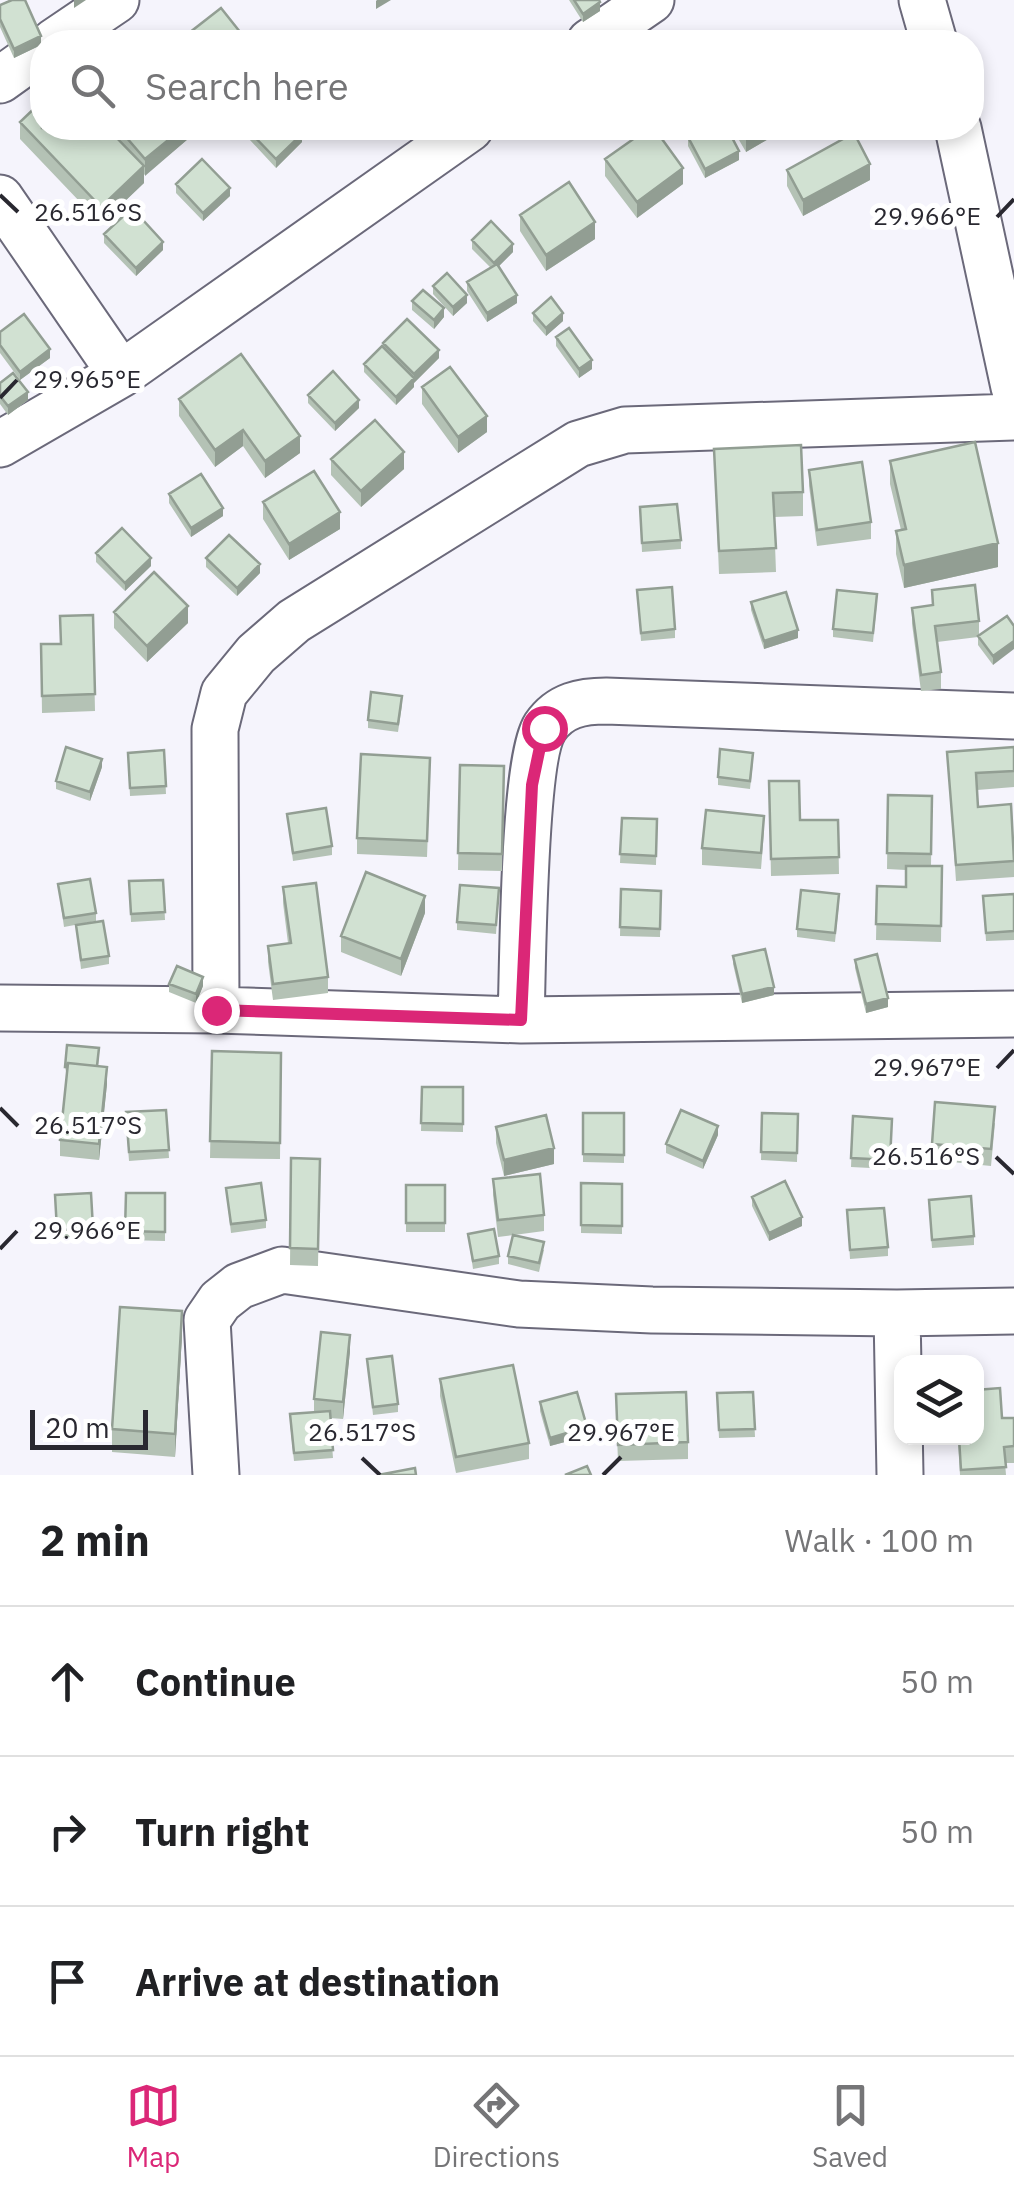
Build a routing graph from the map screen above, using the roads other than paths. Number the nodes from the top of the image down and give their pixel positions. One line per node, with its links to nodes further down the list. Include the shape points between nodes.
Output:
1 (116, 0): 4 (street)
2 (651, 0): 5 (street)
3 (922, 0): 6 (street)
4 (72, 30)
5 (607, 30)
6 (931, 30)
7 (30, 59): 8 (street)
8 (0, 80)
9 (453, 140): 12 (street)
10 (961, 140): 13 (street)
11 (0, 198): 12 (street)
12 (121, 374): 15 (street)
13 (1014, 386)
14 (1014, 417): 18 (street, via 625,430 578,444 294,622 224,693 215,729)
15 (0, 444)
16 (1014, 716): 20 (street, via 606,701 580,701 559,712 544,728 532,785)
17 (0, 1008): 18 (street)
18 (216, 1010): 20 (street)
19 (1014, 1014): 20 (street)
20 (521, 1020)
21 (1014, 1310): 22 (street)
22 (897, 1313): 23 (street, via 519,1304 282,1270 238,1286 208,1320); 24 (street)
23 (216, 1475)
24 (900, 1475)

